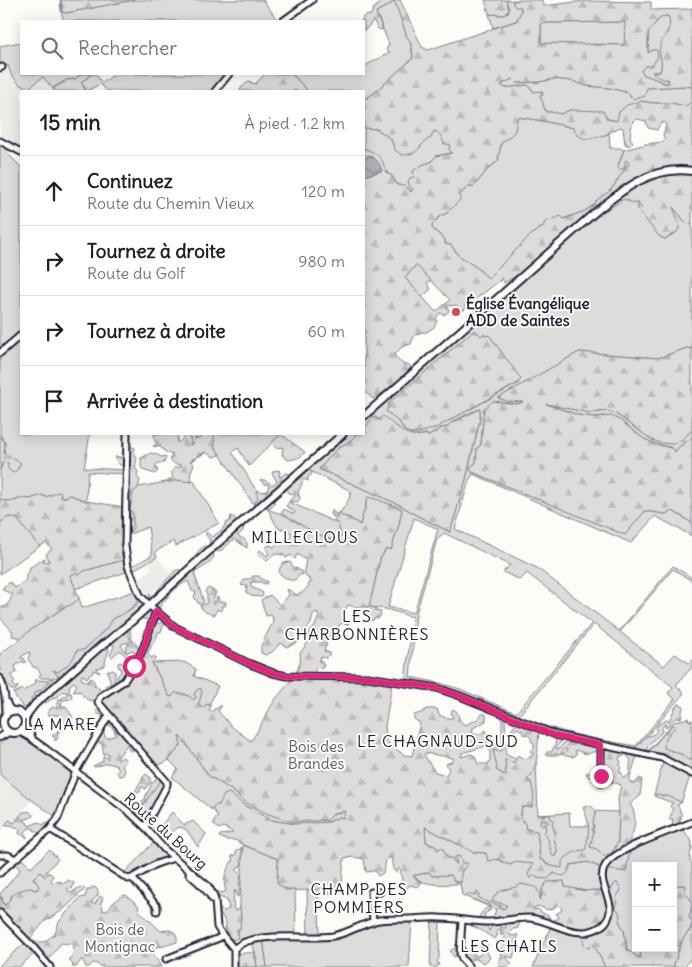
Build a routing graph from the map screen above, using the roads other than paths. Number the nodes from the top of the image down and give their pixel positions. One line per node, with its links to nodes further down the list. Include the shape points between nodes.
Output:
1 (312, 0): 2 (street)
2 (284, 20)
3 (228, 75): 4 (street)
4 (216, 90)
5 (0, 141): 6 (street)
6 (20, 151)
7 (692, 171): 10 (main road, via 670,170 652,175 620,192)
8 (20, 337): 9 (street)
9 (0, 353)
10 (365, 415)
11 (127, 435): 13 (street, via 125,546 134,583)
12 (342, 435): 13 (main road)
13 (148, 604): 14 (street); 17 (main road, via 110,641)
14 (156, 611): 19 (street, via 143,649 129,674 118,686 100,696 98,702); 27 (street, via 175,627 273,673 368,677 437,688 556,736)
15 (0, 678): 16 (street)
16 (5, 699): 18 (street, via 9,708); 20 (street)
17 (35, 704): 18 (main road); 21 (main road)
18 (17, 712): 20 (main road); 21 (main road)
19 (109, 715): 28 (street); 32 (street, via 167,782)
20 (6, 716): 22 (main road)
21 (25, 722): 24 (main road); 26 (street, Route du Bourg)
22 (4, 725): 23 (main road); 25 (main road)
23 (9, 732): 24 (main road); 25 (main road)
24 (20, 732): 26 (street, Route du Bourg)
25 (0, 735)
26 (35, 741): 28 (street, Route du Bourg)
27 (601, 745): 29 (street, via 662,758); 30 (street)
28 (76, 771): 32 (street, Route du Bourg); 33 (street, via 58,818)
29 (692, 774)
30 (601, 776)
31 (692, 822): 44 (street, via 630,847 606,863 603,877 611,910 604,923 593,930 569,930 532,918 490,922)
32 (145, 827): 35 (street, Route du Bourg)
33 (50, 829): 36 (street); 38 (street, via 128,879)
34 (0, 855): 36 (street)
35 (174, 858): 38 (street); 46 (street, Route du Bourg, via 211,890 217,927)
36 (15, 859): 37 (street)
37 (0, 873)
38 (132, 878): 42 (street, via 157,906)
39 (371, 892): 40 (street); 41 (street); 45 (street)
40 (380, 892)
41 (364, 893)
42 (157, 911)
43 (0, 914): 52 (street)
44 (462, 920): 45 (street); 51 (street, via 460,953)
45 (373, 922): 48 (street, via 333,936 264,938)
46 (222, 935): 47 (street, Route du Bourg); 50 (street)
47 (228, 942): 48 (street); 49 (street, Route du Bourg)
48 (241, 943): 49 (street)
49 (234, 949): 53 (street)
50 (166, 959)
51 (468, 966)
52 (50, 967)
53 (234, 967)

